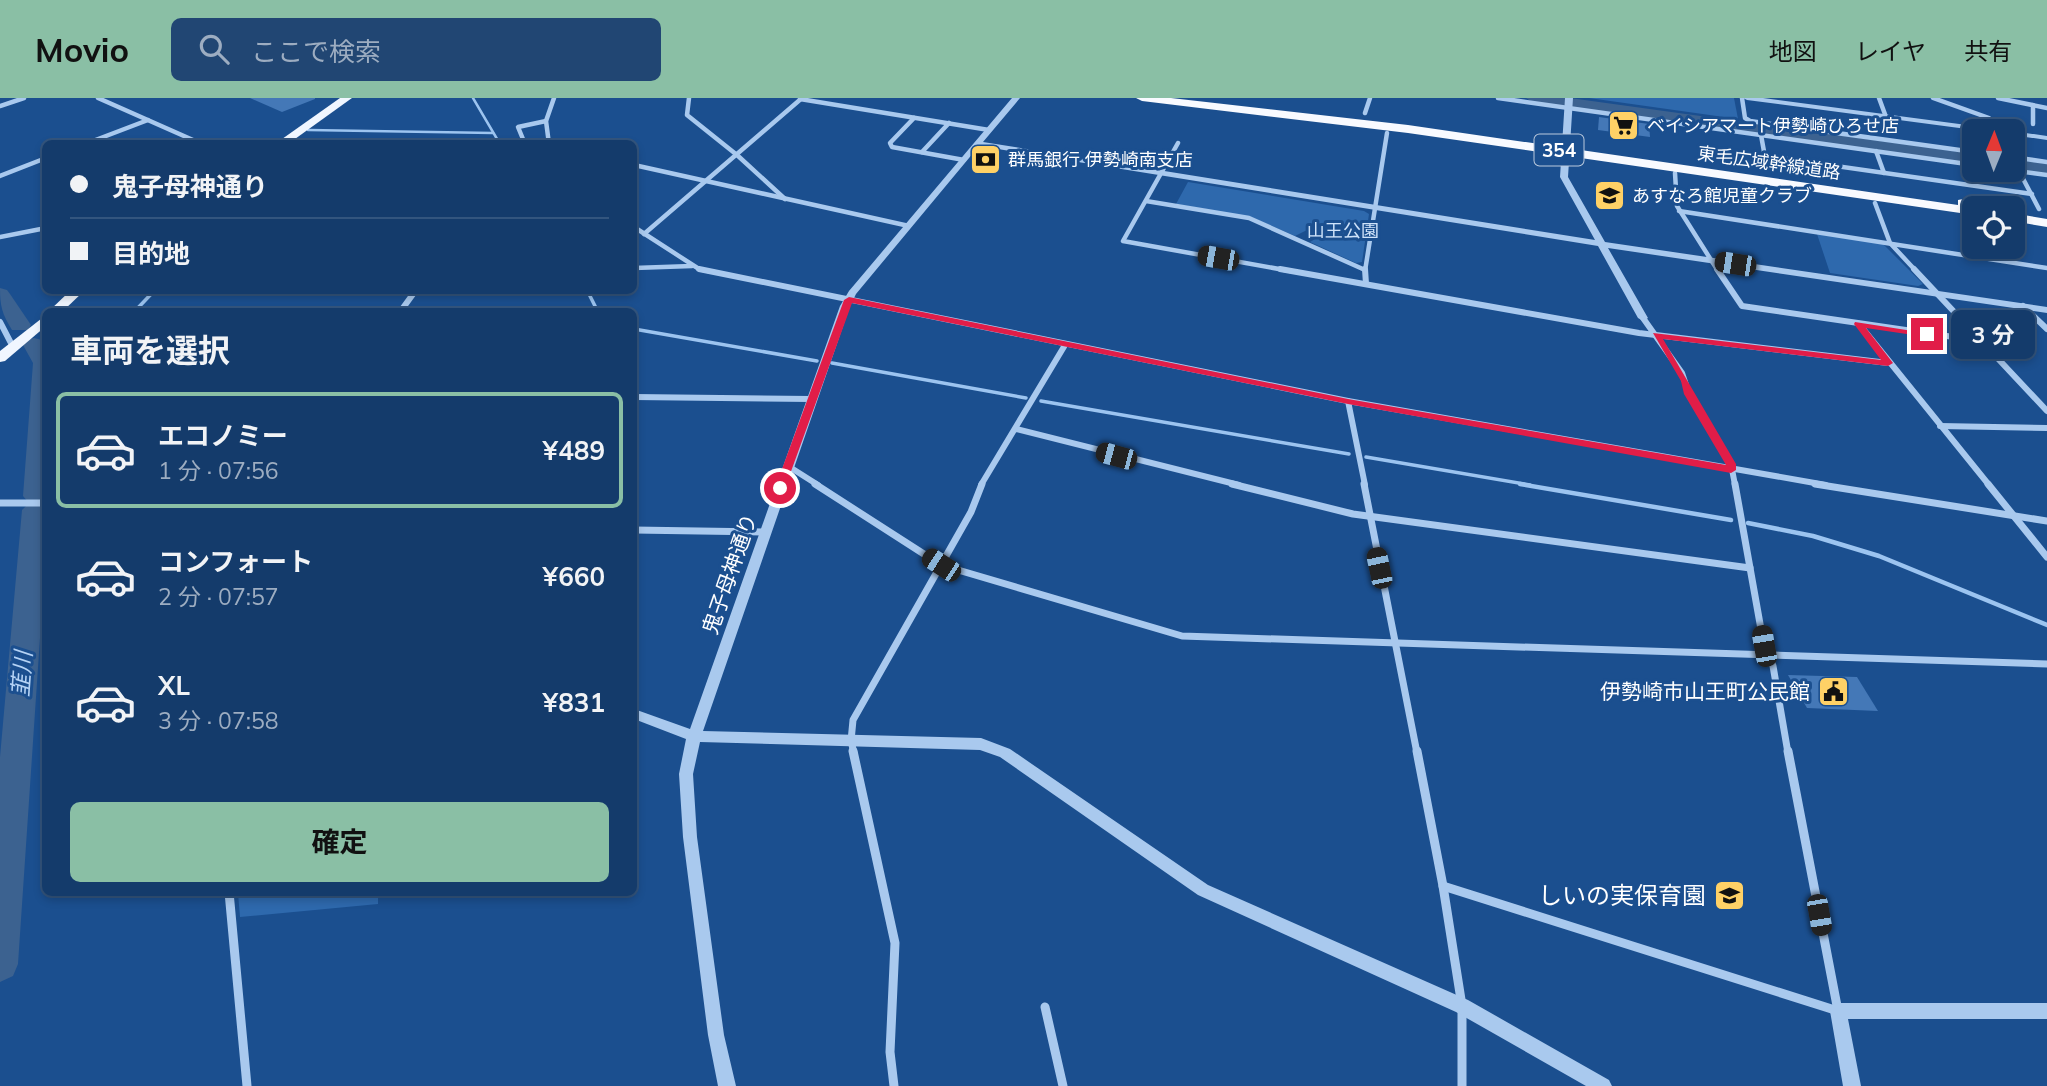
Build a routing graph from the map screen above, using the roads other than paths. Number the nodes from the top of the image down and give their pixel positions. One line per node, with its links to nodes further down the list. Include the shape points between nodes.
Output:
1 (24, 98): 20 (street)
2 (98, 98): 28 (street)
3 (347, 98): 41 (main road)
4 (554, 98): 29 (street)
5 (688, 98): 50 (street, via 687,115)
6 (1016, 98): 34 (street, 鬼子母神通り)
7 (1142, 98): 46 (highway, 東毛広域幹線道路 / 354)
8 (1192, 98): 46 (highway, 東毛広域幹線道路 / 354)
9 (1370, 98): 23 (street)
10 (1498, 98): 18 (street)
11 (1742, 98): 47 (street, via 1745,118 1750,121)
12 (1747, 98): 21 (street)
13 (1811, 98): 21 (street)
14 (1879, 98): 24 (street)
15 (1933, 98): 27 (street)
16 (1998, 98): 19 (street)
17 (801, 99): 25 (street); 50 (street)
18 (1568, 104): 36 (street); 46 (street)
19 (2033, 105): 22 (street); 31 (street)
20 (0, 106)
21 (1814, 107): 24 (street)
22 (2047, 108)
23 (1365, 113)
24 (1886, 117): 32 (street)
25 (914, 118): 30 (street); 49 (street, via 889,145)
26 (514, 119): 33 (street)
27 (1990, 119)
28 (148, 120): 39 (street); 40 (street)
29 (546, 121): 33 (street); 43 (street)
30 (949, 124): 34 (street); 49 (street)
31 (2033, 124)
32 (1962, 126)
33 (518, 127): 42 (street)
34 (989, 130): 45 (street, 鬼子母神通り)
35 (1387, 133): 72 (street)
36 (1761, 135): 48 (street); 51 (street)
37 (2025, 135): 38 (street)
38 (2047, 138)
39 (96, 140)
40 (193, 140)
41 (286, 140)
42 (523, 140)
43 (548, 140)
44 (1178, 143): 60 (street)
45 (978, 144): 54 (street, 鬼子母神通り); 60 (street)
46 (1566, 148): 71 (highway, 東毛広域幹線道路 / 354); 73 (highway, 東毛広域幹線道路 / 354); 85 (street, via 1564,177)
47 (1962, 150)
48 (1876, 151): 56 (street); 62 (street)
49 (922, 152): 54 (street)
50 (737, 155): 65 (street); 68 (street)
51 (1765, 156): 58 (street); 62 (street)
52 (2025, 159): 55 (street)
53 (42, 160): 64 (street)
54 (964, 160): 79 (street, 鬼子母神通り)
55 (2047, 162)
56 (1962, 163)
57 (637, 166): 65 (street)
58 (1767, 168)
59 (2025, 172): 63 (street)
60 (1161, 173): 69 (street); 72 (street)
61 (1675, 173): 74 (street)
62 (1884, 173): 67 (street)
63 (2047, 175)
64 (0, 176)
65 (706, 181): 68 (street); 82 (street)
66 (2025, 182): 67 (street)
67 (2032, 194): 76 (street)
68 (785, 200): 79 (street)
69 (1146, 201): 90 (street, via 1249,218); 91 (street, via 1123,242)
70 (1875, 203): 84 (street)
71 (1962, 203)
72 (1375, 208): 85 (street); 90 (street)
73 (1962, 209)
74 (1679, 211): 84 (street); 86 (street)
75 (2025, 211): 76 (highway)
76 (2043, 212)
77 (2025, 219): 78 (highway)
78 (2047, 223)
79 (909, 226): 94 (street, 鬼子母神通り)
80 (42, 229): 83 (street)
81 (637, 229): 82 (street)
82 (644, 234): 87 (street)
83 (0, 237)
84 (1890, 243): 89 (street); 92 (street)
85 (1601, 244): 86 (street); 98 (street)
86 (1710, 260): 92 (street); 101 (street, via 1742,306)
87 (692, 266): 88 (street); 94 (street)
88 (637, 268)
89 (2047, 268)
90 (1365, 270): 91 (street)
91 (1366, 284): 103 (street)
92 (1937, 293): 95 (street); 104 (street)
93 (74, 294): 96 (main road)
94 (849, 300): 105 (street); 110 (street, 鬼子母神通り)
95 (2023, 306): 97 (street); 102 (street)
96 (59, 308)
97 (2047, 310)
98 (1643, 318): 103 (street)
99 (0, 322): 106 (street)
100 (42, 322): 106 (main road)
101 (1858, 324): 104 (street); 108 (street)
102 (2047, 329)
103 (1657, 335): 108 (street); 117 (street)
104 (1981, 341): 112 (street)
105 (1065, 345): 111 (street); 115 (street)
106 (13, 347): 107 (main road)
107 (0, 358)
108 (1888, 363): 113 (street)
109 (637, 397): 110 (street)
110 (811, 399): 116 (street, 鬼子母神通り)
111 (1348, 401): 117 (street); 120 (street)
112 (2047, 411)
113 (1940, 426): 114 (street); 121 (street)
114 (2047, 428)
115 (1016, 429): 120 (street); 126 (street)
116 (788, 466): 124 (street, 鬼子母神通り); 126 (street)
117 (1731, 470): 121 (street); 127 (street)
118 (0, 503): 119 (street)
119 (42, 503)
120 (1369, 516): 127 (street); 128 (street)
121 (2014, 516): 122 (street); 125 (street)
122 (2047, 521)
123 (637, 530): 124 (street)
124 (764, 532): 132 (street, 鬼子母神通り)
125 (2047, 557)
126 (941, 565): 128 (street, via 1182,636); 133 (street, via 853,720)
127 (1750, 568): 129 (street)
128 (1395, 645): 129 (street); 134 (street)
129 (1769, 657): 130 (street); 138 (street)
130 (2047, 664)
131 (637, 715): 132 (street)
132 (694, 736): 133 (street); 141 (street, 鬼子母神通り, via 686,774 690,837)
133 (851, 741): 136 (street, via 981,744 1005,754 1203,890); 142 (street, via 895,943 890,1052)
134 (1443, 886): 136 (street); 138 (street)
135 (229, 896): 140 (street)
136 (1462, 1006): 144 (street); 145 (street)
137 (1045, 1007): 143 (street)
138 (1838, 1011): 139 (street); 146 (street)
139 (2047, 1011)
140 (247, 1086)
141 (727, 1086)
142 (894, 1086)
143 (1063, 1086)
144 (1462, 1086)
145 (1603, 1086)
146 (1853, 1086)

